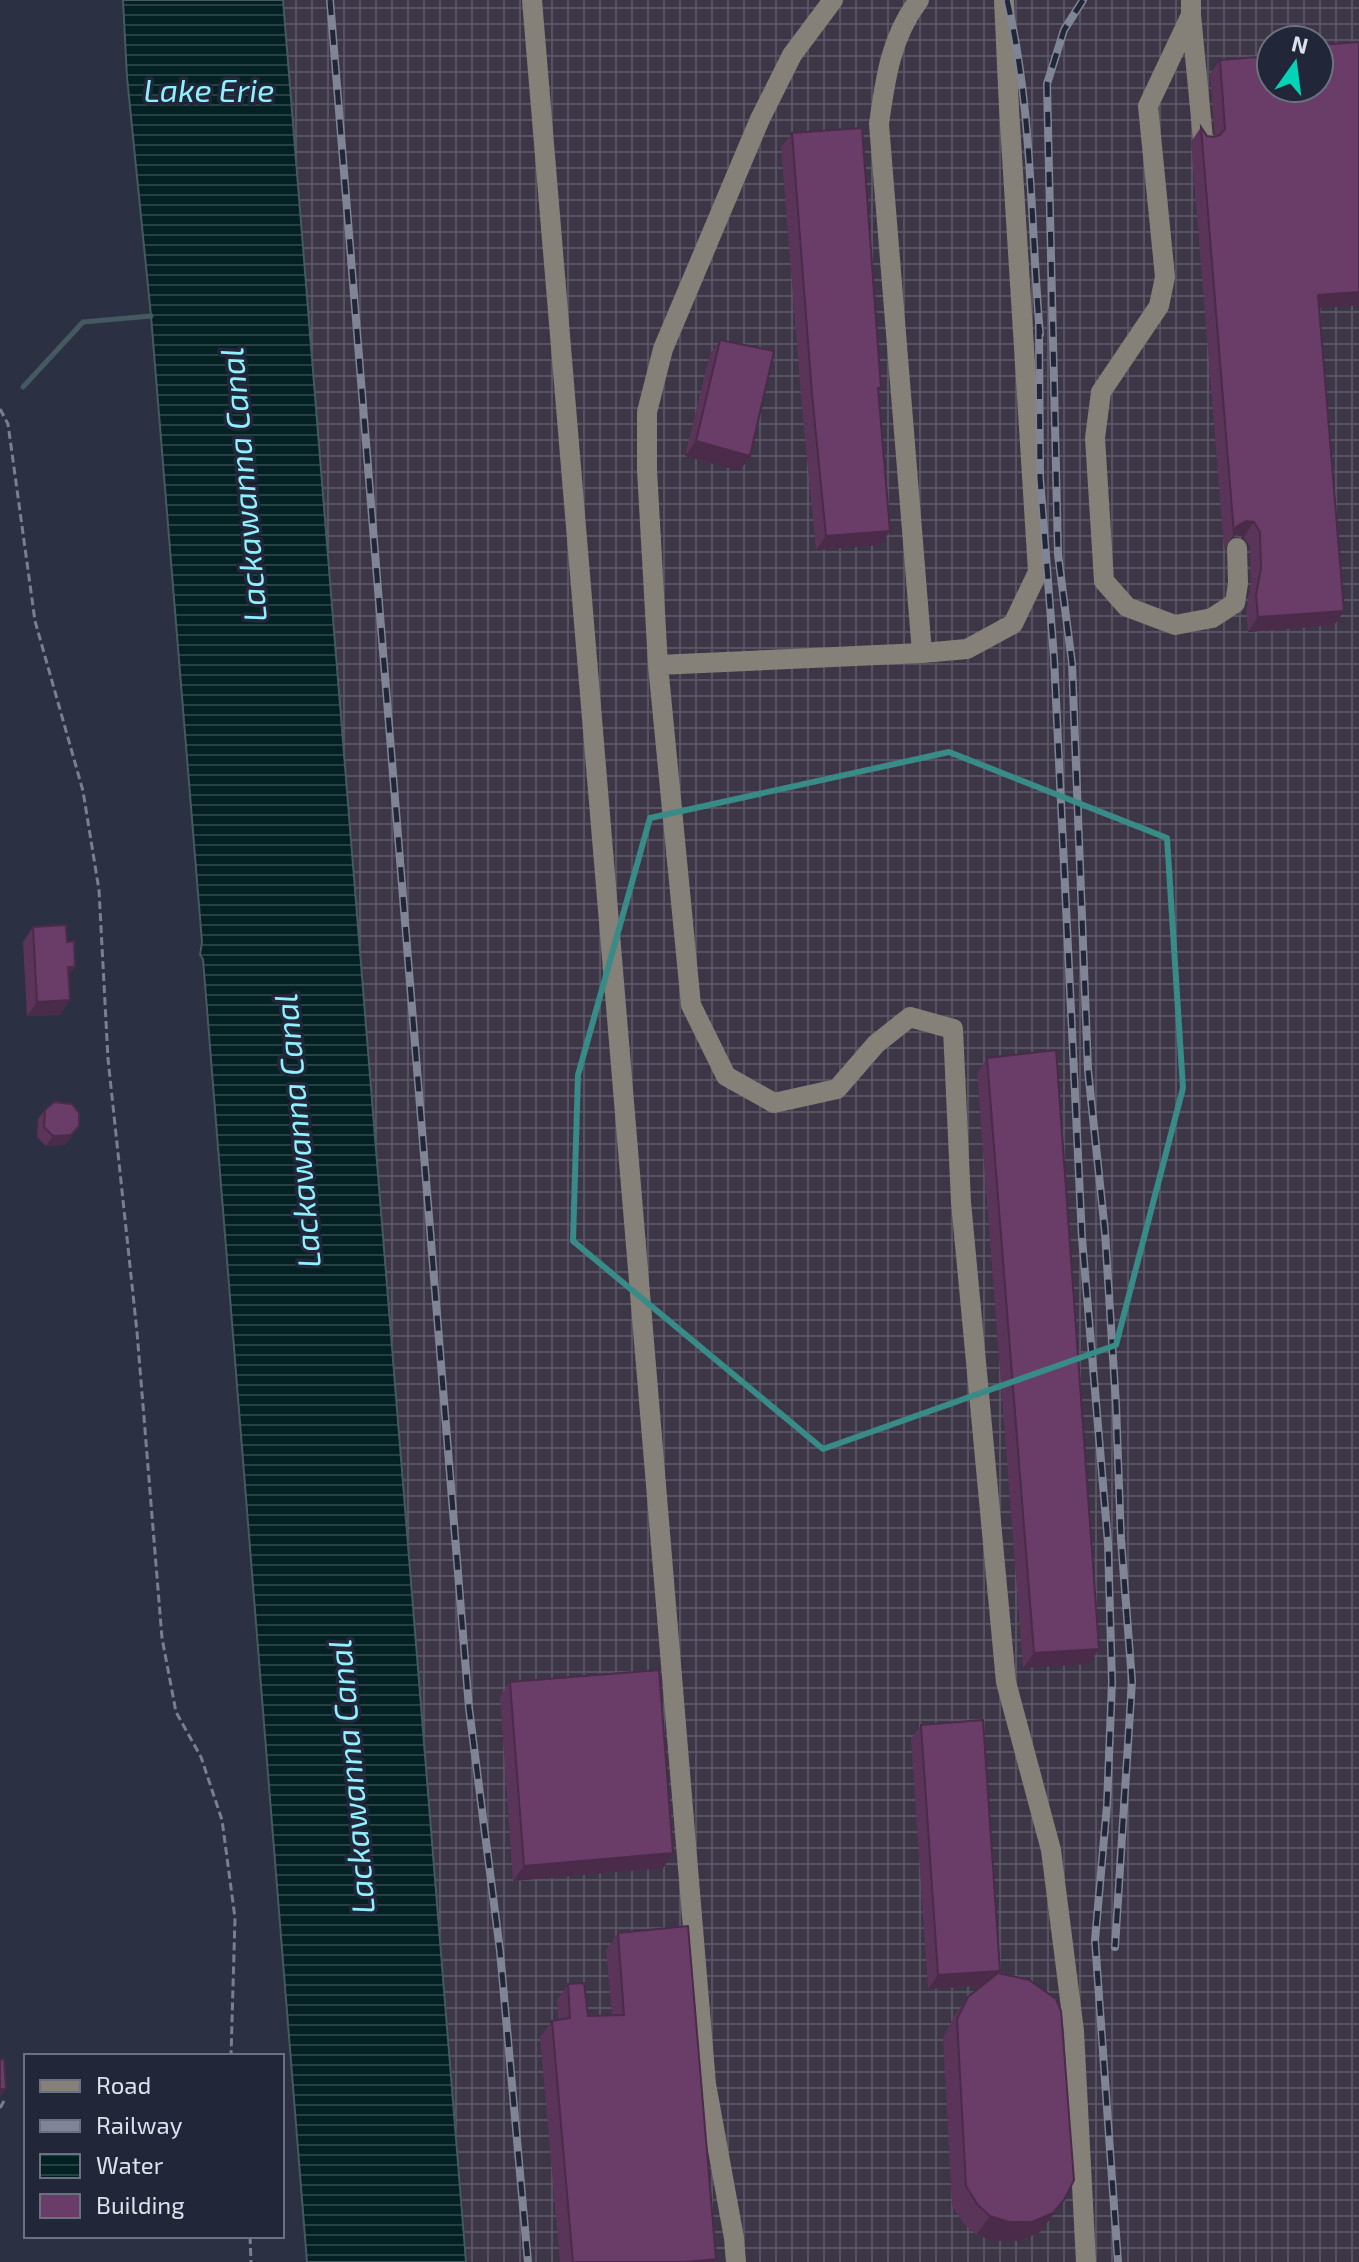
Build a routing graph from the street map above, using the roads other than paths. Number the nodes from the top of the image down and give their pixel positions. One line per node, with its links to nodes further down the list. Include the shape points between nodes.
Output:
1 (532, 0): 10 (lane, via 706,2084)
2 (833, 0): 9 (lane, via 792,55 760,119 663,349 647,412)
3 (919, 0): 8 (lane, via 900,28 885,77 879,124)
4 (1004, 0): 8 (lane, via 1038,572 1013,624 967,649)
5 (1191, 7): 6 (lane); 7 (lane, via 1148,106 1165,277 1159,306 1101,392 1095,438 1104,581 1127,607 1175,625 1212,618 1235,603)
6 (1203, 139)
7 (1237, 548)
8 (922, 653): 9 (lane)
9 (658, 665): 11 (lane, via 691,1005 726,1076 774,1103 837,1089 876,1044 910,1017 953,1029 961,1202 1006,1682 1051,1850 1074,2031)
10 (736, 2262)
11 (1086, 2262)

